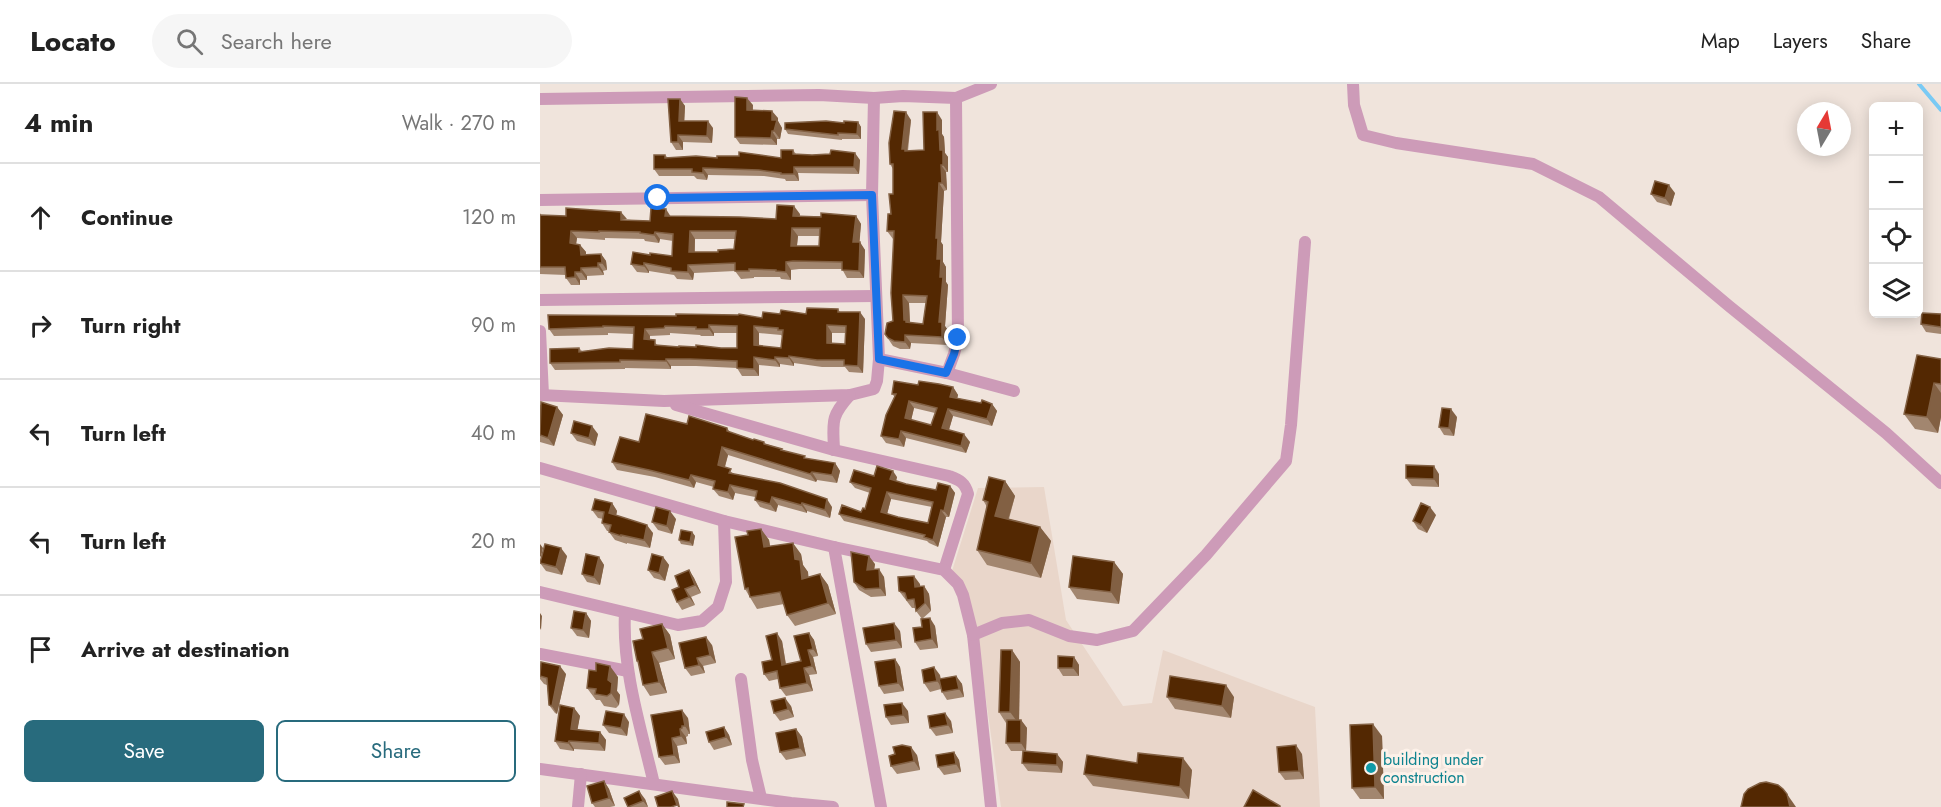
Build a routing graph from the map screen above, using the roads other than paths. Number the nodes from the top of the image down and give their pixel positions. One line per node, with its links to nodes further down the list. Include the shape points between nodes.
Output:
1 (991, 84): 6 (street)
2 (1353, 84): 22 (street, via 1354,105 1363,135 1533,164 1599,197 1886,433)
3 (819, 89): 5 (street); 7 (street)
4 (903, 90): 5 (street); 6 (street)
5 (874, 98): 8 (street)
6 (956, 98): 15 (street, via 958,338)
7 (540, 99)
8 (872, 195): 9 (street); 11 (street)
9 (540, 200)
10 (1305, 242): 28 (street, via 1286,461 1206,555 1133,631 1097,640 1068,636 1029,620 1002,623)
11 (875, 296): 12 (street); 14 (street)
12 (540, 300)
13 (540, 331): 18 (street)
14 (879, 359): 15 (street); 17 (street, via 873,389)
15 (946, 373): 16 (street)
16 (1014, 391)
17 (850, 395): 19 (street); 20 (street, via 834,417)
18 (541, 396): 19 (street)
19 (664, 401): 20 (street)
20 (834, 450): 25 (street, via 962,481 968,494)
21 (540, 468): 23 (street)
22 (1941, 483)
23 (724, 521): 24 (street); 27 (street, via 726,582 711,615 702,621 678,625)
24 (834, 547): 25 (street); 39 (street)
25 (944, 570): 28 (street, via 958,584)
26 (540, 592): 27 (street)
27 (625, 613): 30 (street)
28 (973, 635): 40 (street)
29 (540, 654): 30 (street)
30 (628, 671): 34 (street)
31 (741, 679): 35 (street)
32 (540, 769): 33 (street)
33 (581, 774): 34 (street); 37 (street)
34 (654, 784): 35 (street)
35 (761, 798): 36 (street)
36 (792, 805): 38 (street)
37 (578, 807)
38 (833, 807)
39 (881, 807)
40 (991, 807)

